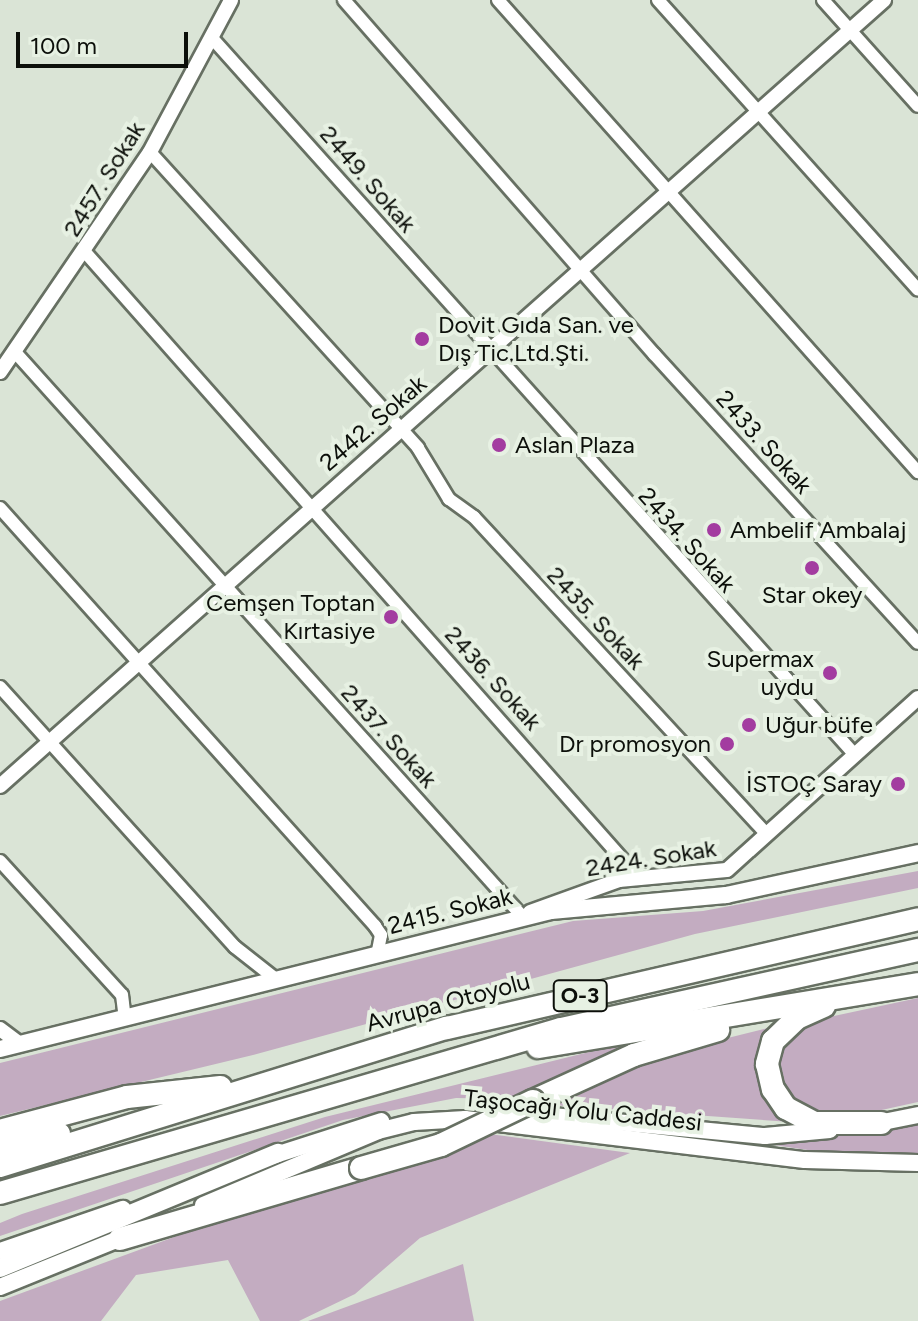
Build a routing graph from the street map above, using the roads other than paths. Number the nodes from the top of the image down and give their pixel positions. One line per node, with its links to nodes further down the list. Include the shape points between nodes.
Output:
1 (231, 0): 8 (street, 2457. Sokak)
2 (344, 0): 14 (street, 2433. Sokak)
3 (498, 0): 12 (street)
4 (658, 0): 10 (street)
5 (823, 0): 7 (street)
6 (884, 0): 7 (street, 2442. Sokak)
7 (850, 30): 9 (street); 10 (street, 2442. Sokak)
8 (212, 38): 11 (street, 2457. Sokak); 16 (street, 2449. Sokak)
9 (918, 106)
10 (759, 112): 12 (street, 2442. Sokak); 15 (street)
11 (150, 152): 13 (street, 2457. Sokak); 19 (street, 2435. Sokak)
12 (668, 192): 14 (street, 2442. Sokak); 20 (street)
13 (85, 252): 17 (street, 2457. Sokak); 22 (street, 2436. Sokak)
14 (581, 268): 16 (street, 2442. Sokak); 24 (street, 2433. Sokak)
15 (918, 290)
16 (489, 351): 19 (street, 2442. Sokak); 29 (street, 2434. Sokak)
17 (15, 352): 18 (street, 2457. Sokak); 23 (street, 2437. Sokak)
18 (0, 372)
19 (398, 430): 22 (street, 2442. Sokak); 31 (street, 2435. Sokak, via 435,470 449,499 474,517)
20 (918, 472)
21 (0, 508): 25 (street)
22 (310, 508): 23 (street, 2442. Sokak); 34 (street, 2436. Sokak)
23 (223, 585): 25 (street, 2442. Sokak); 35 (street, 2437. Sokak)
24 (918, 643)
25 (136, 664): 28 (street, 2442. Sokak); 38 (street, via 375,926 381,935)
26 (0, 687): 28 (street)
27 (918, 698): 29 (street, 2424. Sokak)
28 (48, 743): 30 (street, 2442. Sokak); 39 (street, via 235,947)
29 (855, 755): 31 (street, 2424. Sokak)
30 (0, 786)
31 (767, 835): 34 (street, 2424. Sokak, via 727,870)
32 (918, 853): 35 (main road, 2415. Sokak, via 726,895)
33 (0, 861): 43 (street, via 122,995)
34 (640, 879): 35 (street, 2424. Sokak, via 576,892)
35 (523, 917): 38 (main road, 2415. Sokak)
36 (918, 919): 48 (highway, Avrupa Otoyolu / O-3, via 550,1003)
37 (918, 950): 46 (highway, O-3)
38 (377, 955): 39 (main road, 2415. Sokak)
39 (277, 980): 43 (main road, 2415. Sokak)
40 (918, 984): 41 (highway)
41 (886, 990): 42 (highway); 46 (highway, via 557,1045)
42 (827, 1005): 50 (highway, via 797,1018 773,1041 767,1064 773,1089 786,1108 814,1123); 60 (highway, bridge, via 634,1055 441,1145)
43 (125, 1019): 45 (main road, 2415. Sokak)
44 (0, 1029): 45 (street)
45 (20, 1044): 47 (main road, 2415. Sokak)
46 (501, 1045): 53 (highway, O-3)
47 (0, 1049)
48 (245, 1087): 51 (highway, Avrupa Otoyolu / O-3); 52 (highway, via 127,1097)
49 (918, 1115): 50 (main road)
50 (881, 1123): 55 (main road, via 765,1136 496,1111 418,1111)
51 (120, 1127): 54 (highway, via 63,1133); 57 (highway, Avrupa Otoyolu / O-3)
52 (0, 1131)
53 (196, 1134): 58 (highway, O-3); 59 (highway)
54 (0, 1149)
55 (278, 1153): 61 (main road); 62 (main road, via 166,1204)
56 (918, 1163): 60 (main road, Taşocağı Yolu Caddesi, via 805,1160 465,1119 414,1122 365,1136)
57 (0, 1166)
58 (0, 1193)
59 (0, 1209)
60 (120, 1239): 63 (main road, Taşocağı Yolu Caddesi)
61 (0, 1251)
62 (0, 1268)
63 (0, 1287)

